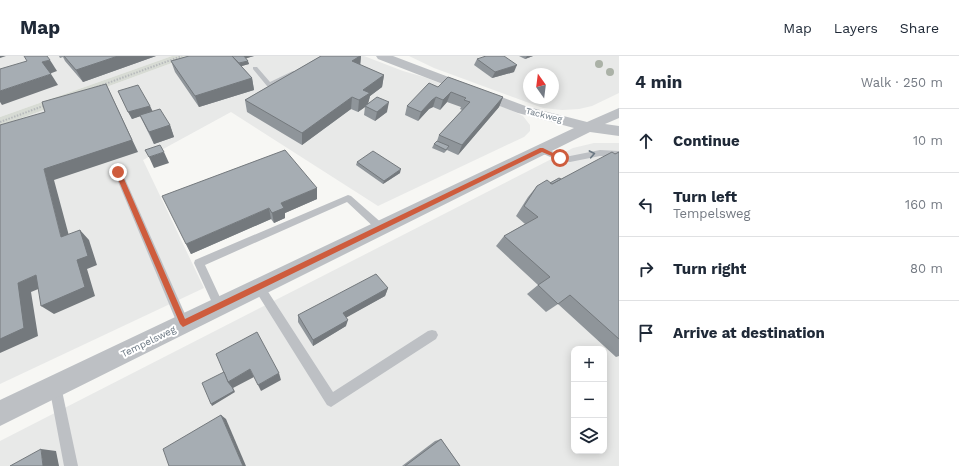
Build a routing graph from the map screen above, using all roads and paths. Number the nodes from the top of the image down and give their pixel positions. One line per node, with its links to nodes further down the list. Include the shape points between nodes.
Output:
1 (182, 56): 5 (path)
2 (382, 56): 9 (street, Tackweg, via 524,110)
3 (255, 68): 4 (lane, via 269,85)
4 (300, 70)
5 (88, 90)
6 (51, 103): 8 (path)
7 (619, 112): 9 (street, Tempelsweg)
8 (0, 122)
9 (589, 127): 10 (street, Tackweg); 11 (street, Tempelsweg)
10 (619, 131)
11 (542, 150): 12 (lane, one-way to 12, via 560,158 570,159 600,153); 14 (street, Tempelsweg)
12 (619, 154)
13 (118, 172): 17 (lane)
14 (381, 228): 15 (street, Tempelsweg); 16 (lane, via 348,198 199,263)
15 (259, 287): 16 (street, Tempelsweg); 18 (lane, via 331,401)
16 (219, 306): 17 (street, Tempelsweg)
17 (183, 324): 19 (street, Tempelsweg)
18 (432, 334)
19 (55, 386): 20 (street, Tempelsweg); 21 (lane)
20 (0, 413)
21 (71, 466)

